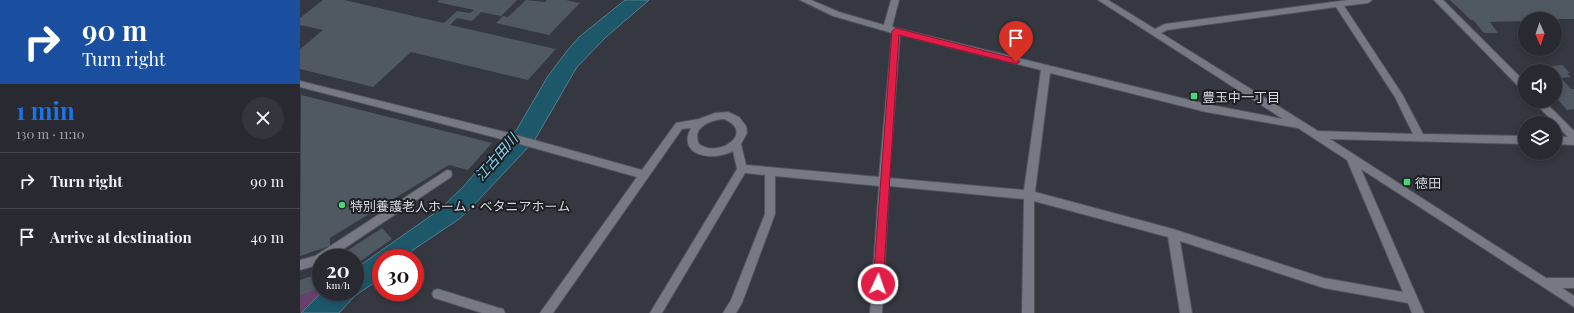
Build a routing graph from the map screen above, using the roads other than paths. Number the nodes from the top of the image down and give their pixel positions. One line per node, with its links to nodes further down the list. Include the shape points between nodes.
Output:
1 (804, 0): 7 (street, via 836,14)
2 (895, 0): 7 (street)
3 (1102, 0): 8 (street)
4 (1368, 0): 6 (street)
5 (1438, 0): 10 (street)
6 (1338, 4): 8 (street, via 1165,28); 17 (street, via 1399,96)
7 (891, 30): 9 (street); 27 (street)
8 (1155, 33): 14 (street)
9 (1046, 69): 14 (street, via 1206,108); 28 (street)
10 (1518, 81)
11 (300, 84): 26 (street)
12 (1545, 108): 16 (street)
13 (701, 122): 21 (street, via 725,115 738,120 742,132); 21 (street, via 696,127 692,140 699,150 713,153 729,149); 26 (street, via 679,126)
14 (1301, 126): 15 (street)
15 (1315, 135): 17 (street); 22 (street)
16 (1574, 137)
17 (1420, 138): 18 (street)
18 (1518, 140)
19 (1562, 140): 20 (street)
20 (1574, 141)
21 (736, 144): 23 (street)
22 (1351, 157): 31 (street); 34 (street)
23 (742, 169): 24 (street); 38 (street)
24 (770, 172): 27 (street); 39 (street, via 770,214 736,303)
25 (446, 174): 30 (street, via 318,260)
26 (644, 175): 37 (street)
27 (884, 182): 28 (street); 40 (street)
28 (1029, 195): 29 (street); 41 (street)
29 (1173, 234): 34 (street, via 1324,283); 42 (street)
30 (300, 265)
31 (1546, 283): 32 (street); 35 (street)
32 (1574, 283)
33 (438, 294): 36 (street)
34 (1413, 299): 43 (street)
35 (1574, 302)
36 (499, 313)
37 (546, 313)
38 (656, 313)
39 (729, 313)
40 (876, 313)
41 (1028, 313)
42 (1186, 313)
43 (1418, 313)

